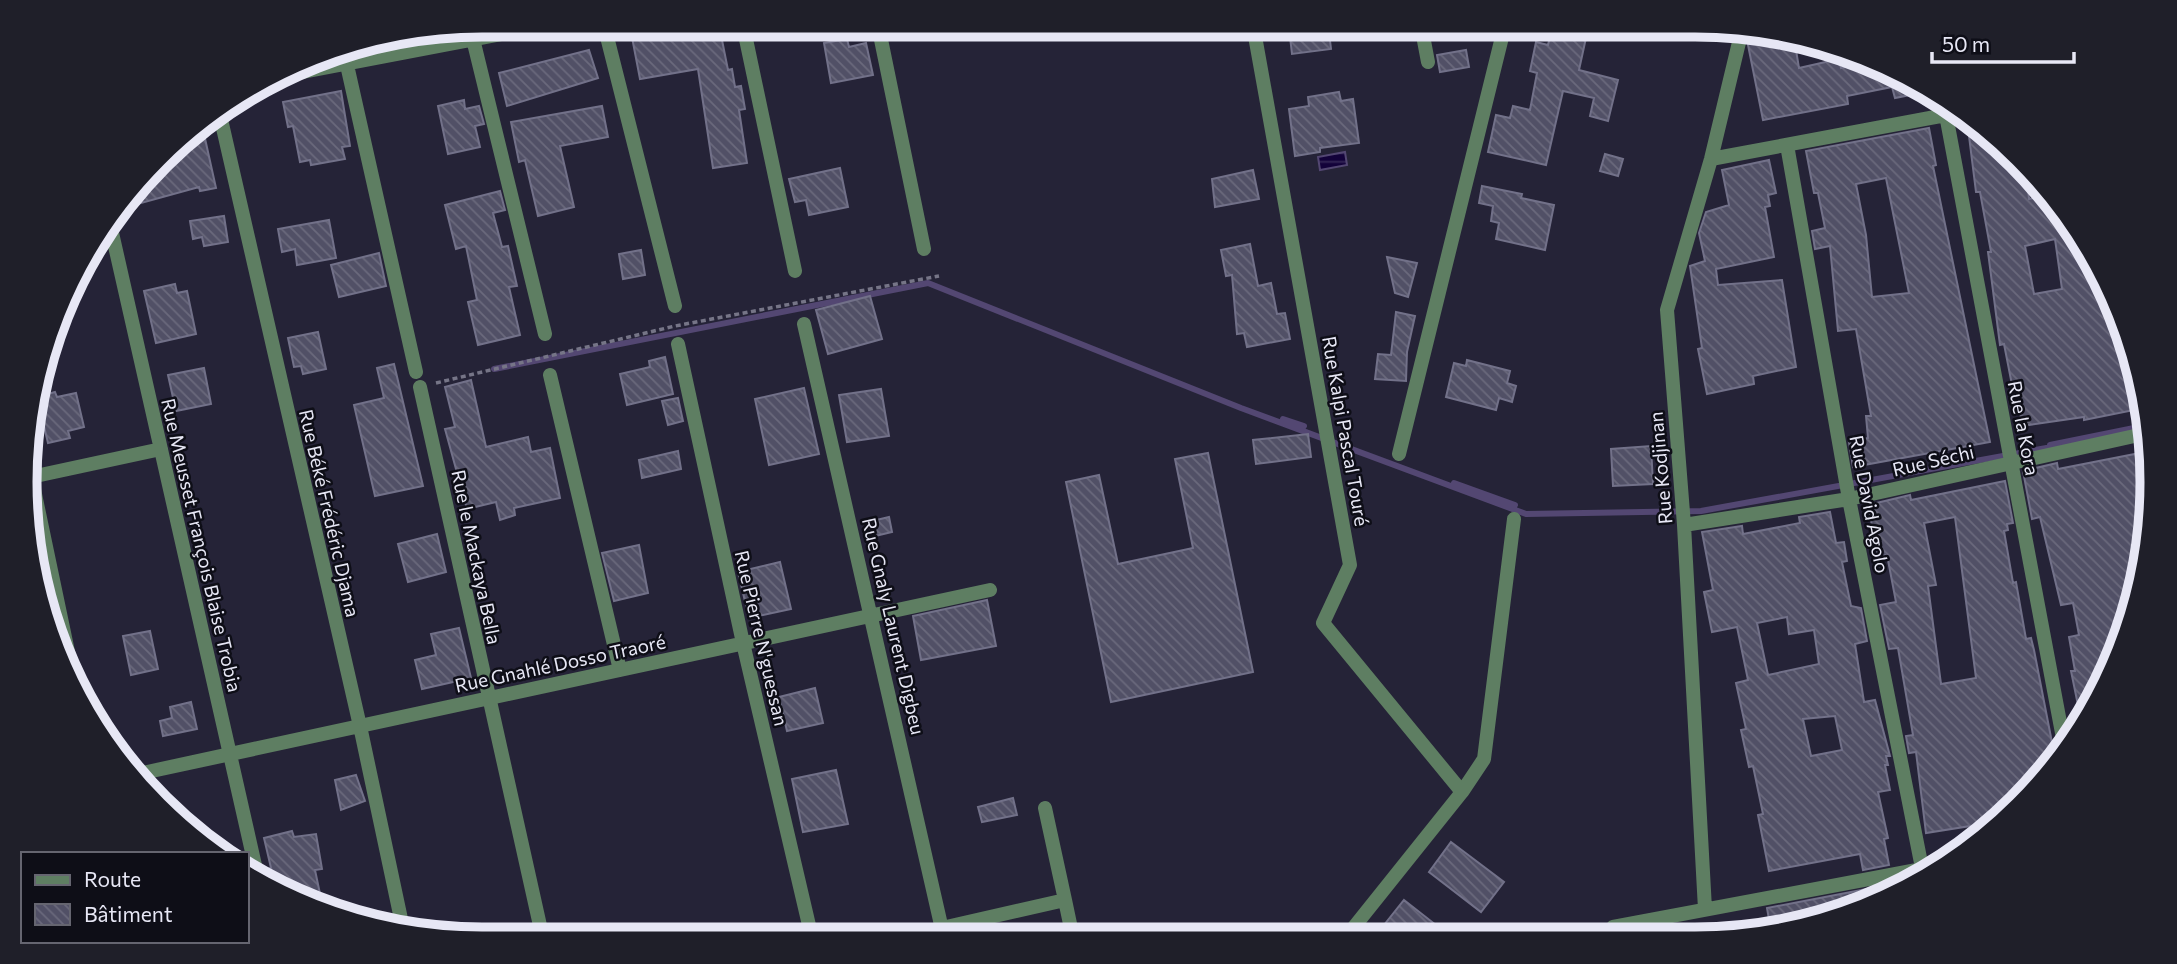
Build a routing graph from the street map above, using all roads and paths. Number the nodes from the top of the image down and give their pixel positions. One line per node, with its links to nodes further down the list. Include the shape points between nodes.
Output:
1 (483, 37): 8 (street)
2 (607, 37): 21 (street)
3 (746, 37): 19 (street)
4 (881, 37): 18 (street)
5 (1255, 37): 47 (street, Rue Kalpi Pascal Touré, via 1350,565 1323,623)
6 (1423, 37): 10 (street)
7 (1502, 37): 30 (street)
8 (473, 39): 11 (street); 23 (street)
9 (1740, 40): 16 (street, Rue Kodjinan)
10 (1428, 62)
11 (347, 65): 12 (street); 25 (street)
12 (314, 70)
13 (1946, 115): 15 (street); 31 (street, Rue la Kora)
14 (222, 122): 43 (street, Rue Béké Frédéric Djama)
15 (1787, 145): 16 (street); 33 (street, Rue David Agolo)
16 (1711, 159): 36 (street, Rue Kodjinan, via 1667,310)
17 (112, 235): 29 (street, Rue Meusset François Blaise Trobia)
18 (925, 249)
19 (795, 271)
20 (939, 276): 27 (path, via 674,326)
21 (675, 306)
22 (804, 324): 38 (street, Rue Gnaly Laurent Digbeu)
23 (545, 334)
24 (678, 344): 40 (street, Rue Pierre N'guessan)
25 (416, 372)
26 (550, 375): 41 (street)
27 (420, 387): 42 (street, Rue le Mackaya Bella)
28 (2137, 435): 31 (street, Rue Séchi)
29 (160, 449): 32 (street); 45 (street, Rue Meusset François Blaise Trobia)
30 (1399, 454)
31 (2011, 462): 33 (street, Rue Séchi); 44 (street, Rue la Kora)
32 (37, 475)
33 (1849, 499): 36 (street, Rue Séchi); 50 (street, Rue David Agolo)
34 (38, 509): 39 (street)
35 (1514, 519): 47 (street, via 1484,759)
36 (1684, 525): 53 (street, Rue Kodjinan)
37 (990, 590): 38 (street, Rue Gnahlé Dosso Traoré)
38 (872, 615): 40 (street, Rue Gnahlé Dosso Traoré); 57 (street, Rue Gnaly Laurent Digbeu)
39 (65, 637)
40 (743, 643): 41 (street, Rue Gnahlé Dosso Traoré); 56 (street, Rue Pierre N'guessan)
41 (620, 670): 42 (street, Rue Gnahlé Dosso Traoré)
42 (488, 699): 43 (street, Rue Gnahlé Dosso Traoré); 55 (street, Rue le Mackaya Bella)
43 (360, 726): 45 (street, Rue Gnahlé Dosso Traoré); 54 (street, Rue Béké Frédéric Djama)
44 (2062, 733)
45 (229, 754): 46 (street, Rue Gnahlé Dosso Traoré); 49 (street, Rue Meusset François Blaise Trobia)
46 (144, 773)
47 (1462, 793): 60 (street)
48 (1045, 808): 52 (street)
49 (255, 865)
50 (1921, 866)
51 (1912, 871): 53 (street)
52 (1065, 900): 58 (street); 59 (street)
53 (1705, 909): 61 (street)
54 (401, 919)
55 (540, 927)
56 (809, 927)
57 (942, 927)
58 (965, 927)
59 (1071, 927)
60 (1354, 927)
61 (1613, 927)

